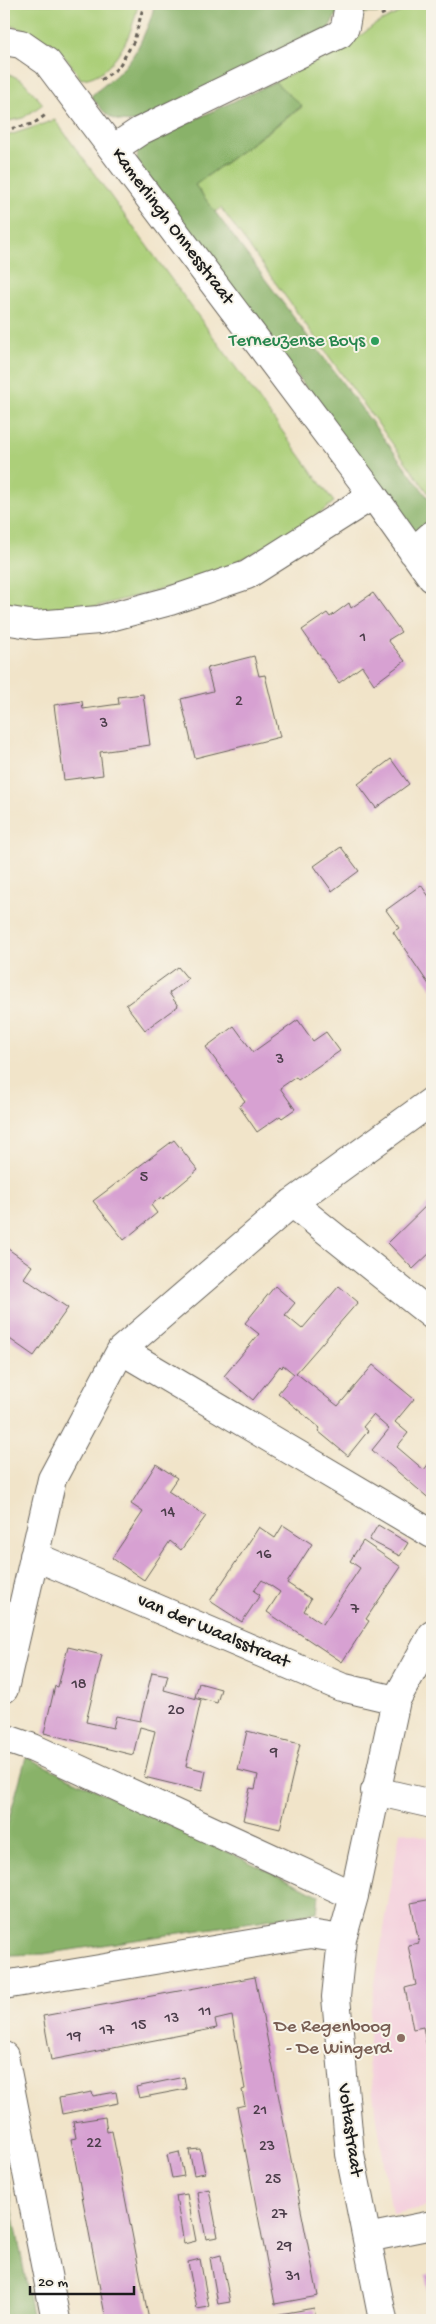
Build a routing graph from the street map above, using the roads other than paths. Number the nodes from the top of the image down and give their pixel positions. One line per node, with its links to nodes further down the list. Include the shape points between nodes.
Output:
1 (349, 4): 3 (street, via 345,28 327,42 140,132)
2 (4, 41): 3 (street, Kamerlingh Onnesstraat, via 21,44 47,62)
3 (113, 149): 4 (street, Kamerlingh Onnesstraat)
4 (373, 494): 5 (street, Kamerlingh Onnesstraat); 7 (street, via 247,575 99,620 35,626)
5 (423, 544): 6 (street, Kamerlingh Onnesstraat)
6 (432, 578)
7 (4, 620)
8 (432, 1100): 9 (street)
9 (292, 1203): 10 (street); 11 (street)
10 (432, 1315)
11 (121, 1350): 12 (street); 13 (street, via 52,1479)
12 (432, 1534)
13 (34, 1556): 15 (street); 16 (street, van der Waalsstraat, via 341,1687)
14 (432, 1635): 16 (street, Voltastraat)
15 (4, 1689)
16 (396, 1700): 18 (street, Voltastraat)
17 (4, 1738): 20 (street, via 33,1748)
18 (375, 1791): 19 (street); 20 (street, Voltastraat)
19 (432, 1804)
20 (354, 1896): 21 (street, Voltastraat)
21 (342, 1939): 22 (street, via 310,1934); 25 (street, Voltastraat, via 336,1997 342,2072 350,2154)
22 (4, 1985)
23 (4, 2056): 26 (street)
24 (432, 2225): 25 (street)
25 (367, 2238): 27 (street, Voltastraat)
26 (56, 2320)
27 (383, 2320)

